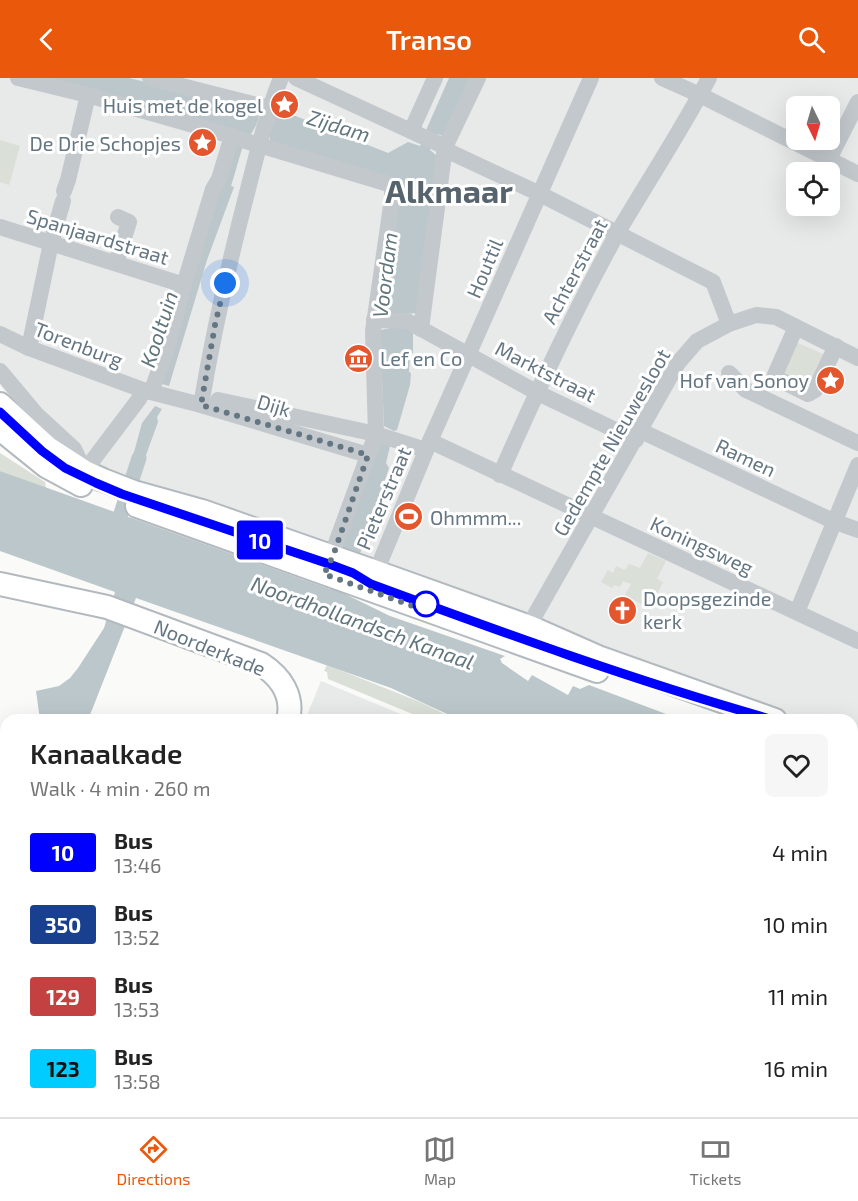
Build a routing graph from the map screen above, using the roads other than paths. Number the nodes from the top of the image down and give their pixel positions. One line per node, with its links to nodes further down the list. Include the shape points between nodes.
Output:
1 (18, 78): 11 (street)
2 (150, 78): 10 (street)
3 (281, 78): 14 (street)
4 (296, 78): 15 (street)
5 (435, 78): 15 (street)
6 (478, 78): 17 (street)
7 (591, 78): 20 (street, Houttil)
8 (662, 78): 12 (street)
9 (709, 78): 12 (street, Achterstraat)
10 (192, 83): 14 (street)
11 (88, 95): 16 (street); 24 (street)
12 (700, 95): 18 (street); 23 (street, Achterstraat)
13 (858, 102): 18 (street)
14 (268, 112): 16 (street)
15 (416, 133): 17 (street)
16 (247, 139): 26 (street, via 213,189); 27 (street, via 392,185); 39 (street)
17 (442, 146): 20 (street); 27 (street)
18 (829, 159): 19 (street)
19 (858, 174)
20 (538, 193): 23 (street); 33 (street, Houttil)
21 (118, 217): 25 (street, via 129,222)
22 (0, 227): 24 (street, Spanjaardstraat)
23 (618, 233): 28 (street, via 713,282); 37 (street, Achterstraat)
24 (51, 243): 25 (street, Spanjaardstraat); 32 (street)
25 (116, 263): 26 (street, Spanjaardstraat)
26 (184, 285): 38 (street)
27 (398, 322): 33 (street, Marktstraat); 43 (street)
28 (729, 324): 29 (street, Gedempte Nieuwesloot, via 756,315 776,317); 42 (street, Gedempte Nieuwesloot, via 697,341 686,353)
29 (796, 327): 31 (street, Gedempte Nieuwesloot); 31 (street, via 774,378 808,394 815,390)
30 (0, 334): 32 (street, Torenburg)
31 (836, 346): 34 (street, Gedempte Nieuwesloot)
32 (29, 348): 38 (street, Torenburg)
33 (469, 355): 37 (street, Marktstraat); 45 (street, Houttil)
34 (858, 358)
35 (0, 372): 49 (street, via 36,414 74,449)
36 (729, 373): 44 (street, via 746,390)
37 (536, 392): 42 (street, Marktstraat); 48 (street, Achterstraat)
38 (154, 393): 39 (street, Dijk); 49 (street, via 139,399)
39 (201, 401): 43 (street, Dijk); 46 (street, Dijk)
40 (0, 404): 49 (street)
41 (0, 429): 49 (street, via 33,457)
42 (638, 435): 50 (street, Gedempte Nieuwesloot); 51 (street, Ramen)
43 (384, 436): 45 (street, Dijk); 46 (street)
44 (858, 443)
45 (428, 446): 48 (street, Dijk); 53 (street, Pieterstraat)
46 (368, 455): 53 (street)
47 (858, 465): 51 (street)
48 (500, 475): 50 (street, Koningsweg)
49 (81, 477): 53 (street)
50 (592, 517): 55 (street, Koningsweg); 56 (street, Gedempte Nieuwesloot)
51 (833, 521): 52 (street, Ramen); 55 (street)
52 (858, 530)
53 (345, 571): 56 (street); 59 (street, via 676,699)
54 (0, 584): 58 (street, Noorderkade, via 107,607 261,664 283,685)
55 (797, 612): 57 (street, Koningsweg)
56 (530, 627): 60 (street, via 598,657)
57 (858, 641)
58 (288, 714)
59 (731, 714)
60 (758, 714)

